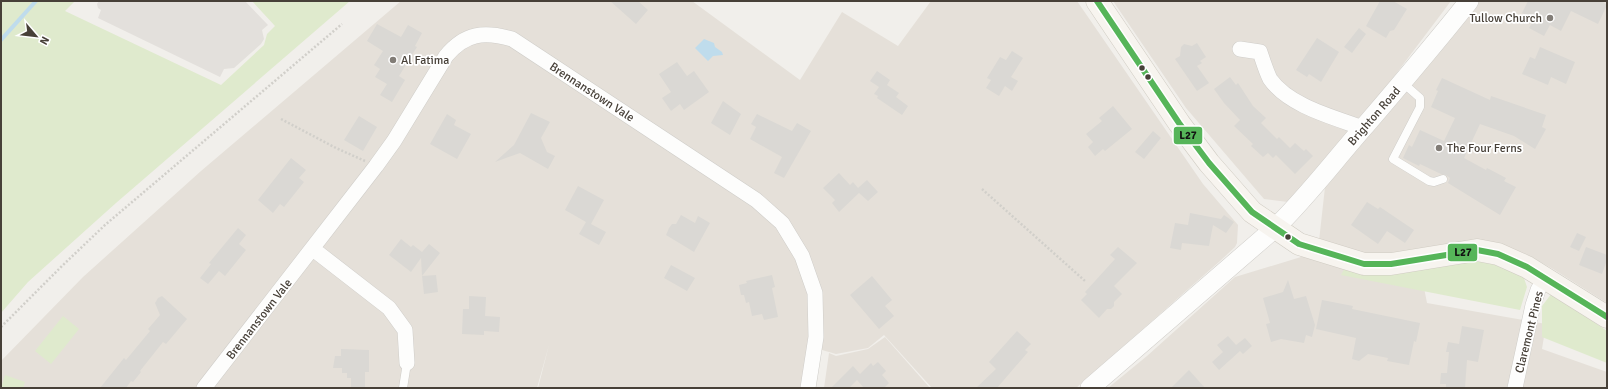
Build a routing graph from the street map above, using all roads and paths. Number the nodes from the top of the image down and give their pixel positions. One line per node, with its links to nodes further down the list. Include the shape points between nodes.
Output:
1 (1097, 1): 11 (main road, via 1209,163 1252,212)
2 (1469, 1): 5 (street, Brighton Road)
3 (342, 24): 16 (path, via 105,225)
4 (1240, 49): 7 (street, via 1260,52 1270,78 1284,94 1323,114)
5 (1403, 83): 7 (street, Brighton Road); 9 (lane, via 1420,98 1420,107 1392,159 1429,181)
6 (280, 119): 8 (path)
7 (1363, 128): 11 (street, Brighton Road, via 1300,204)
8 (376, 166): 12 (street, Brennanstown Vale); 20 (street, Brennanstown Vale, via 454,46 480,35 489,34 512,39 756,200 782,223 802,256 815,293 816,337)
9 (1443, 179)
10 (982, 189): 14 (path)
11 (1276, 228): 13 (main road, via 1299,244 1364,264 1391,264 1477,250 1498,254); 21 (street, Brighton Road)
12 (313, 249): 17 (street, via 389,308 405,330); 18 (street, Brennanstown Vale)
13 (1545, 277): 15 (main road); 22 (street, Claremont Pines, via 1533,305)
14 (1084, 281)
15 (1607, 316)
16 (1, 327)
17 (407, 363): 19 (lane)
18 (204, 388)
19 (403, 388)
20 (808, 388)
21 (1090, 388)
22 (1515, 388)

